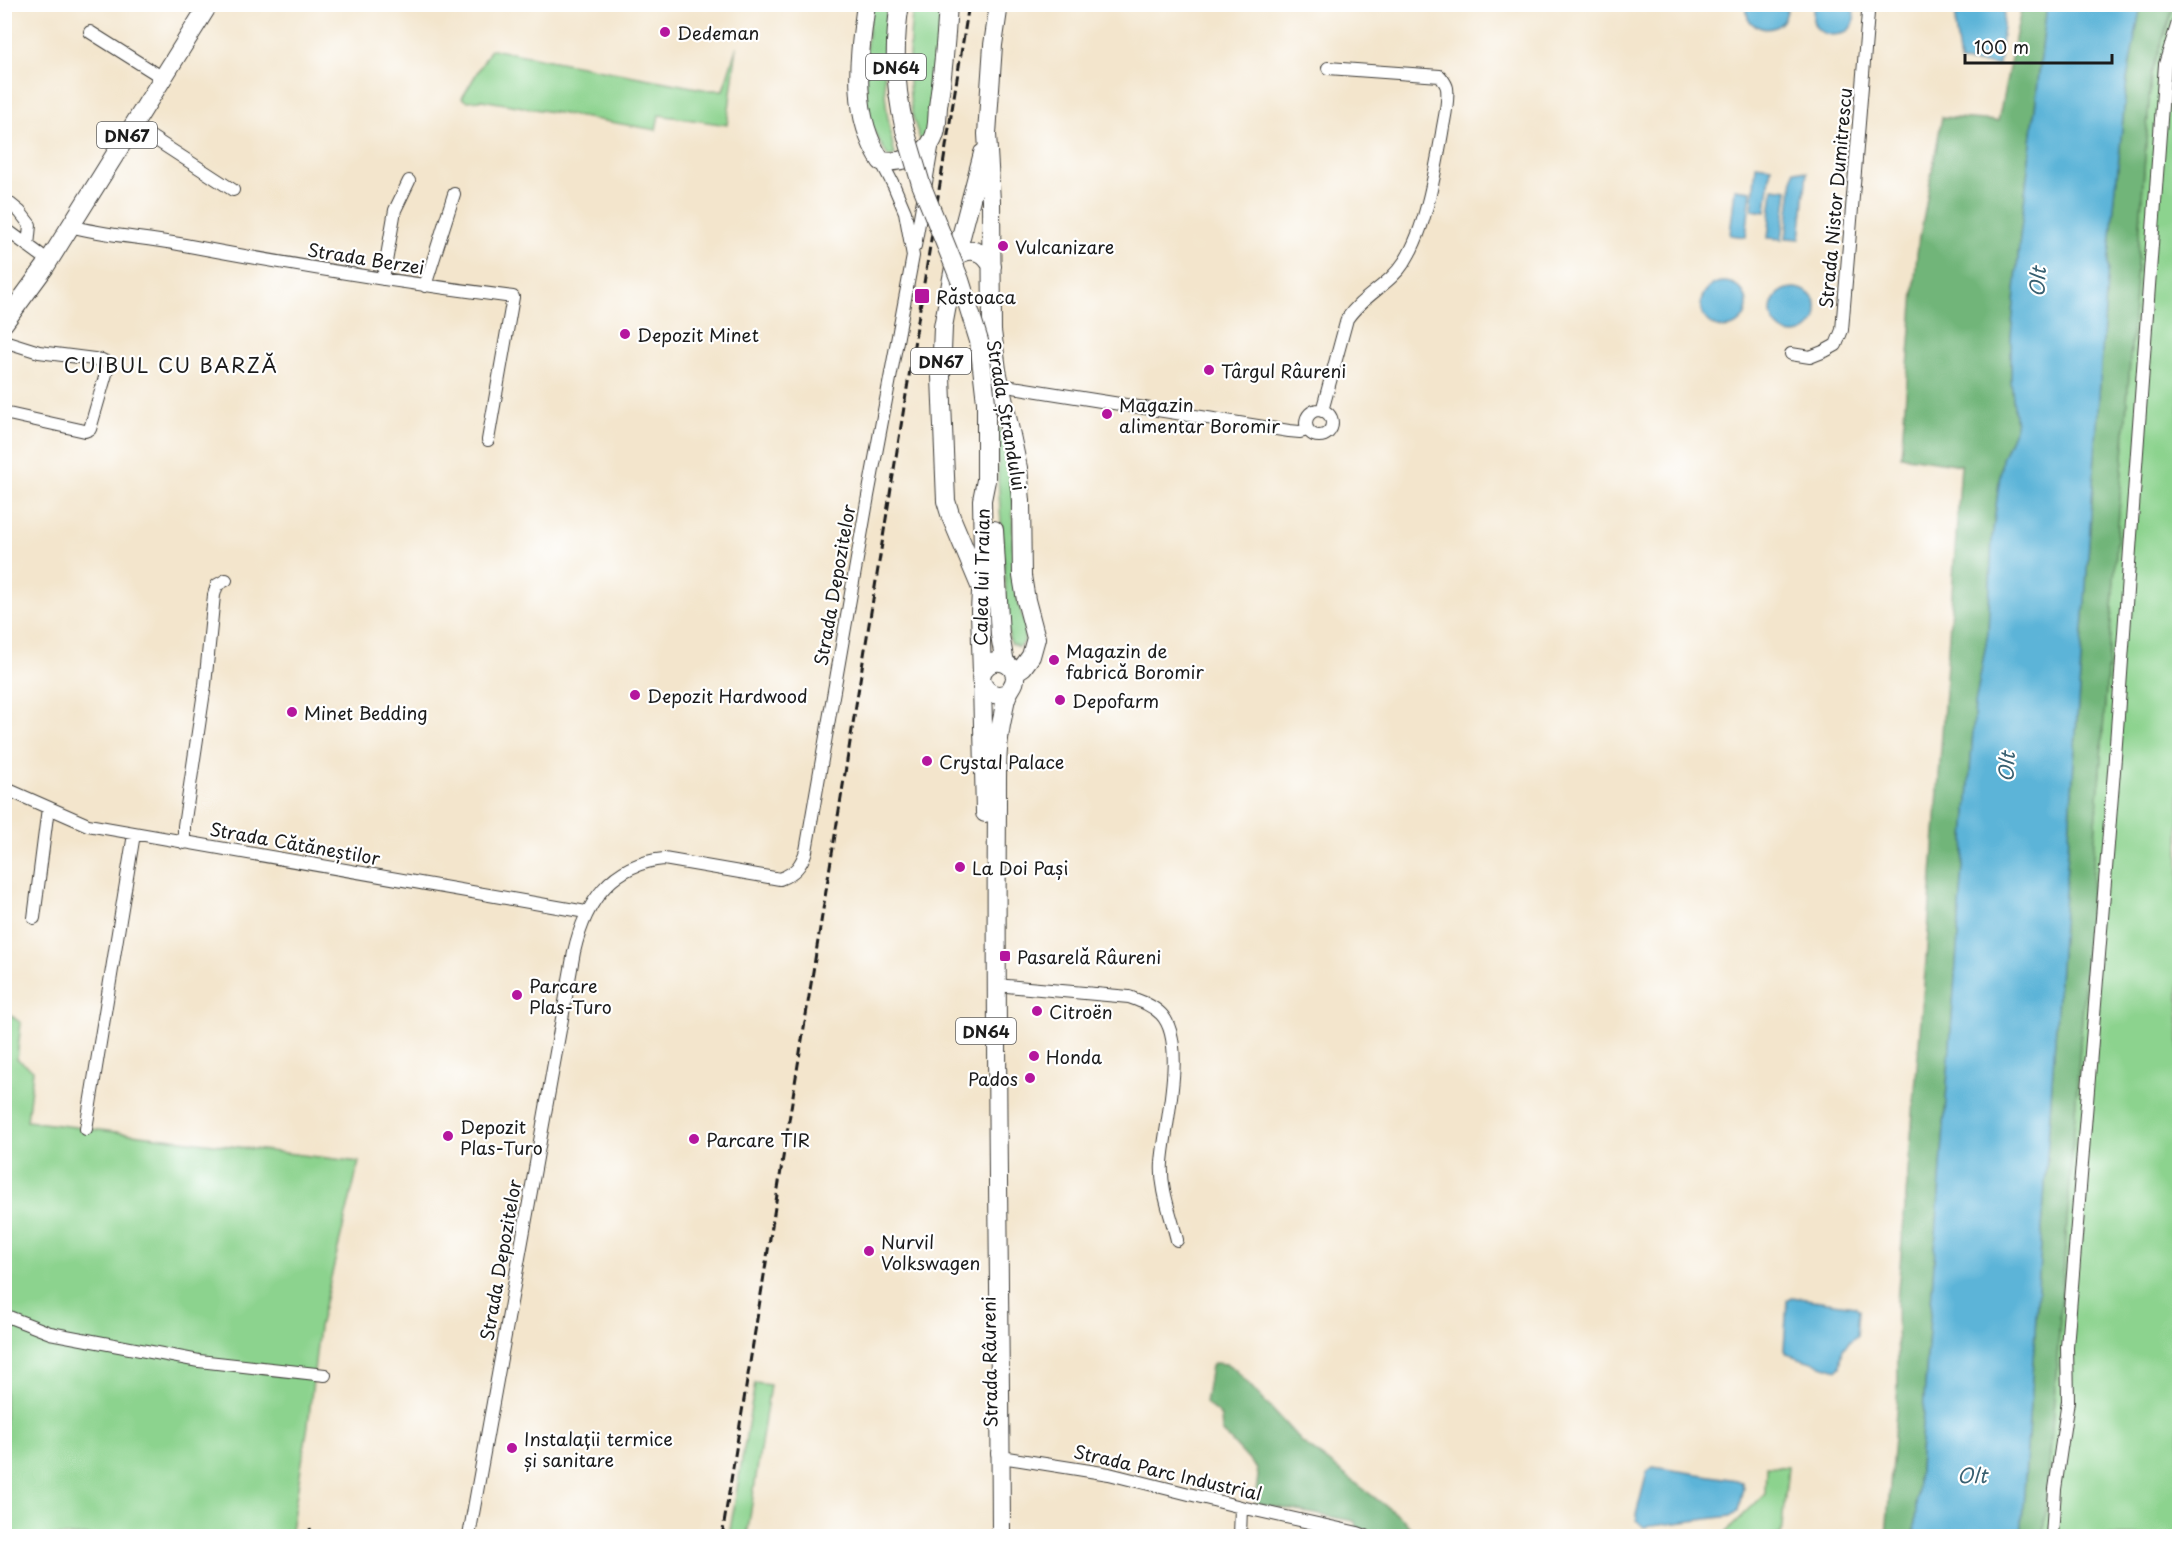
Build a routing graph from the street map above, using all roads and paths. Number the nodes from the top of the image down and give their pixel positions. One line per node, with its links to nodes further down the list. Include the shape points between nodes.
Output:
1 (209, 4): 10 (main road, DN67)
2 (866, 4): 14 (main road, via 859,98 865,132)
3 (900, 4): 36 (main road, Calea lui Traian / DN64, bridge, via 896,63 905,130 979,341 986,402)
4 (948, 4): 13 (main road)
5 (999, 4): 12 (main road, Strada Ștrandului / DN67)
6 (1866, 4): 30 (street, Strada Nistor Dumitrescu, via 1842,330 1836,345 1825,351 1810,357)
7 (2180, 16): 62 (street, via 2165,64 2067,1347 2068,1401)
8 (90, 32): 10 (street)
9 (1328, 68): 32 (street, via 1440,76 1447,88 1447,101 1435,168 1415,243 1397,273 1352,310 1347,319)
10 (163, 78): 11 (main road, DN67)
11 (133, 125): 16 (street); 19 (main road, DN67)
12 (987, 134): 23 (main road, DN67); 25 (main road, Strada Ștrandului / DN67)
13 (934, 138): 14 (main road, via 917,156 897,162); 22 (street)
14 (880, 161): 22 (street, Strada Depozitelor, via 905,212)
15 (409, 181): 26 (street, via 395,210)
16 (233, 190)
17 (454, 194): 27 (street)
18 (4, 200): 21 (street, via 30,225)
19 (70, 226): 24 (main road, DN67); 26 (street, Strada Berzei)
20 (4, 228): 21 (street)
21 (28, 246): 24 (street)
22 (913, 256): 46 (street, Strada Depozitelor, via 802,863 780,879 664,859 647,860 612,880)
23 (956, 256): 25 (main road, via 976,250); 38 (main road, DN67, via 941,347 945,493 951,517)
24 (47, 264): 28 (main road, DN67)
25 (992, 266): 31 (main road, Strada Ștrandului / DN67, via 993,342)
26 (383, 279): 27 (street, Strada Berzei)
27 (425, 286): 35 (street, Strada Berzei, via 513,297)
28 (4, 323)
29 (4, 341): 33 (street, via 39,352 102,360 108,367 90,429)
30 (1791, 354)
31 (1000, 385): 34 (street, via 1289,431); 39 (main road, Strada Ștrandului / DN67, via 1018,468 1022,576 1036,638 1023,667)
32 (1322, 411): 34 (street, via 1307,417); 34 (street, via 1330,418 1328,431 1316,435)
33 (4, 413)
34 (1308, 429)
35 (488, 440)
36 (986, 480): 38 (main road, Calea lui Traian / DN64, via 982,500); 39 (main road, Calea lui Traian / DN64, via 992,500 1000,635)
37 (226, 580): 45 (street, via 217,585 214,595)
38 (981, 586): 40 (main road, Calea lui Traian / DN67)
39 (1009, 668): 40 (main road, via 994,662); 41 (main road, DN64, via 1015,682)
40 (982, 678): 41 (main road, via 984,688 993,694); 53 (main road, Strada Râureni / DN64)
41 (1009, 692): 48 (main road, Strada Râureni / DN64, via 997,760)
42 (4, 788): 43 (street, Strada Cătăneștilor)
43 (48, 808): 44 (street, Strada Cătăneștilor, via 88,825); 47 (street)
44 (134, 834): 45 (street, Strada Cătăneștilor); 49 (street)
45 (184, 843): 46 (street, Strada Cătăneștilor)
46 (586, 912): 57 (street, Strada Depozitelor, via 577,935)
47 (34, 918)
48 (996, 985): 50 (street, via 1129,997 1148,1004 1165,1019 1171,1039 1173,1076 1162,1178); 54 (main road, Strada Râureni / DN64)
49 (86, 1130)
50 (1177, 1240)
51 (4, 1315): 52 (street, via 50,1333 199,1361)
52 (326, 1375)
53 (990, 1419): 54 (street, via 995,1424 996,1453); 55 (main road, Strada Râureni / DN64)
54 (1001, 1456): 55 (street, via 995,1463 996,1488); 56 (street, Strada Parc Industrial, via 1109,1474); 59 (main road, Strada Râureni / DN64)
55 (991, 1499): 58 (main road, Strada Râureni / DN64)
56 (1241, 1507): 60 (street); 61 (street, Strada Parc Industrial)
57 (469, 1536)
58 (991, 1536)
59 (1001, 1536)
60 (1240, 1536)
61 (1366, 1536)
62 (2052, 1536)

